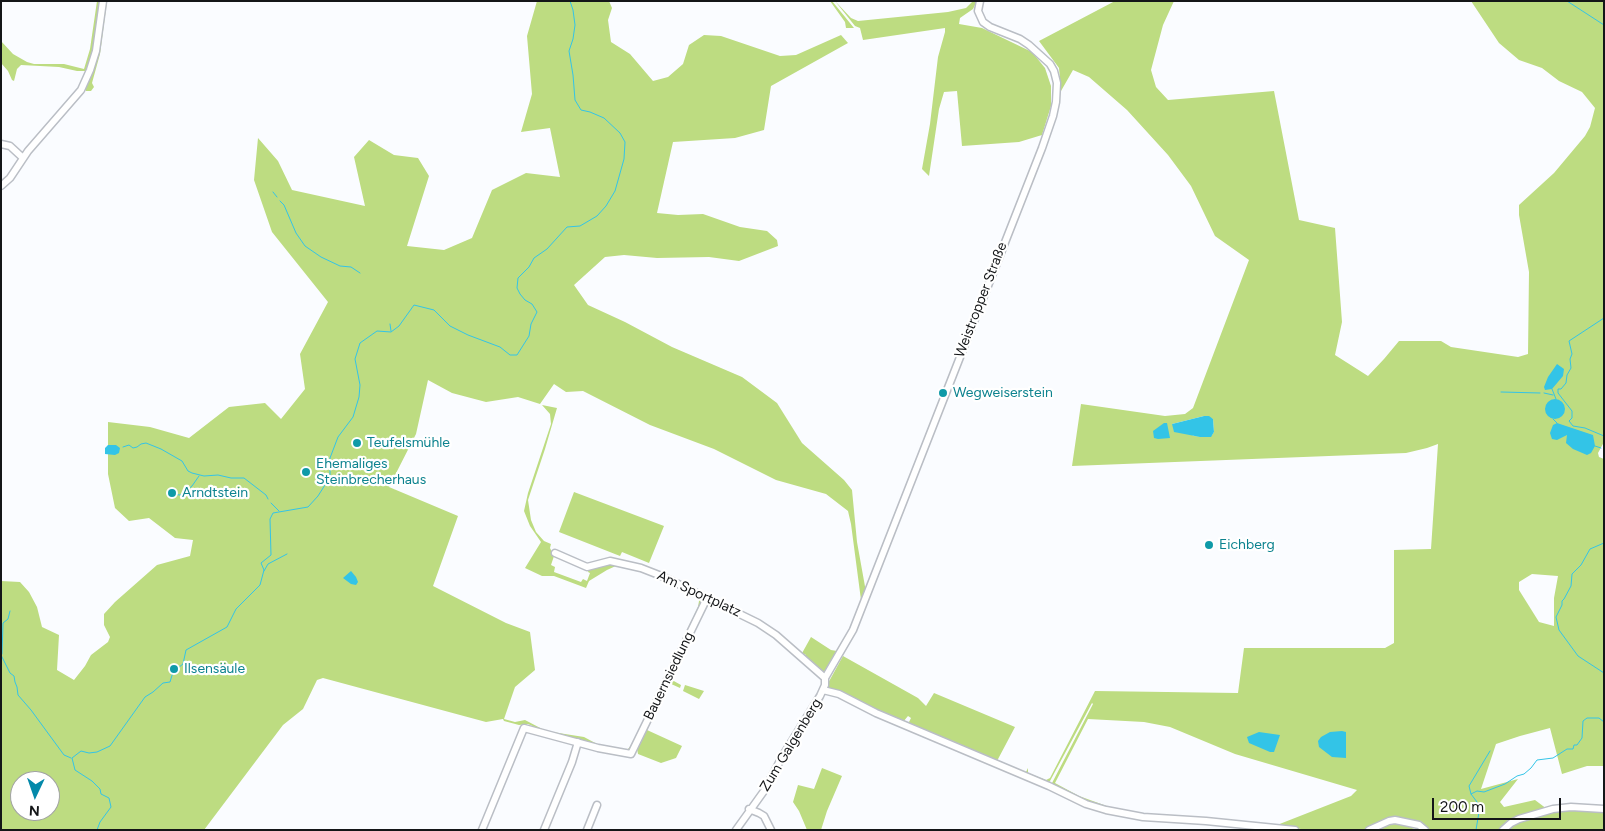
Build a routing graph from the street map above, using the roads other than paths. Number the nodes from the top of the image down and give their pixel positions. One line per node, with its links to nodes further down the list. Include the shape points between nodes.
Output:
1 (103, 1): 4 (street, via 96,50 85,83)
2 (980, 1): 8 (street, Weistropper Straße, via 978,11 983,22 1020,39 1050,64 1056,77 1056,102 1042,148)
3 (1, 144): 4 (street, via 10,146)
4 (23, 158): 5 (street)
5 (1, 186)
6 (555, 554): 7 (street, Am Sportplatz, via 588,567 610,561 631,565)
7 (707, 598): 9 (street, Am Sportplatz, via 776,635); 11 (street, Bauernsiedlung, via 631,754)
8 (853, 630): 9 (street, Zum Galgenberg)
9 (825, 678): 10 (street, Zum Galgenberg)
10 (823, 690): 12 (street, Zum Galgenberg); 22 (street, via 839,694 1086,804 1124,815)
11 (578, 742): 17 (street, via 524,728); 18 (street)
12 (756, 802): 14 (street, Zum Galgenberg); 16 (street)
13 (597, 805): 19 (street)
14 (749, 809): 16 (street); 20 (street, Zum Galgenberg)
15 (1604, 809): 25 (street, via 1553,809 1519,819)
16 (760, 812): 21 (street)
17 (482, 830)
18 (544, 830)
19 (587, 830)
20 (736, 830)
21 (771, 830)
22 (1295, 830)
23 (1369, 830): 24 (street, via 1395,820 1419,825)
24 (1425, 830)
25 (1503, 830)

